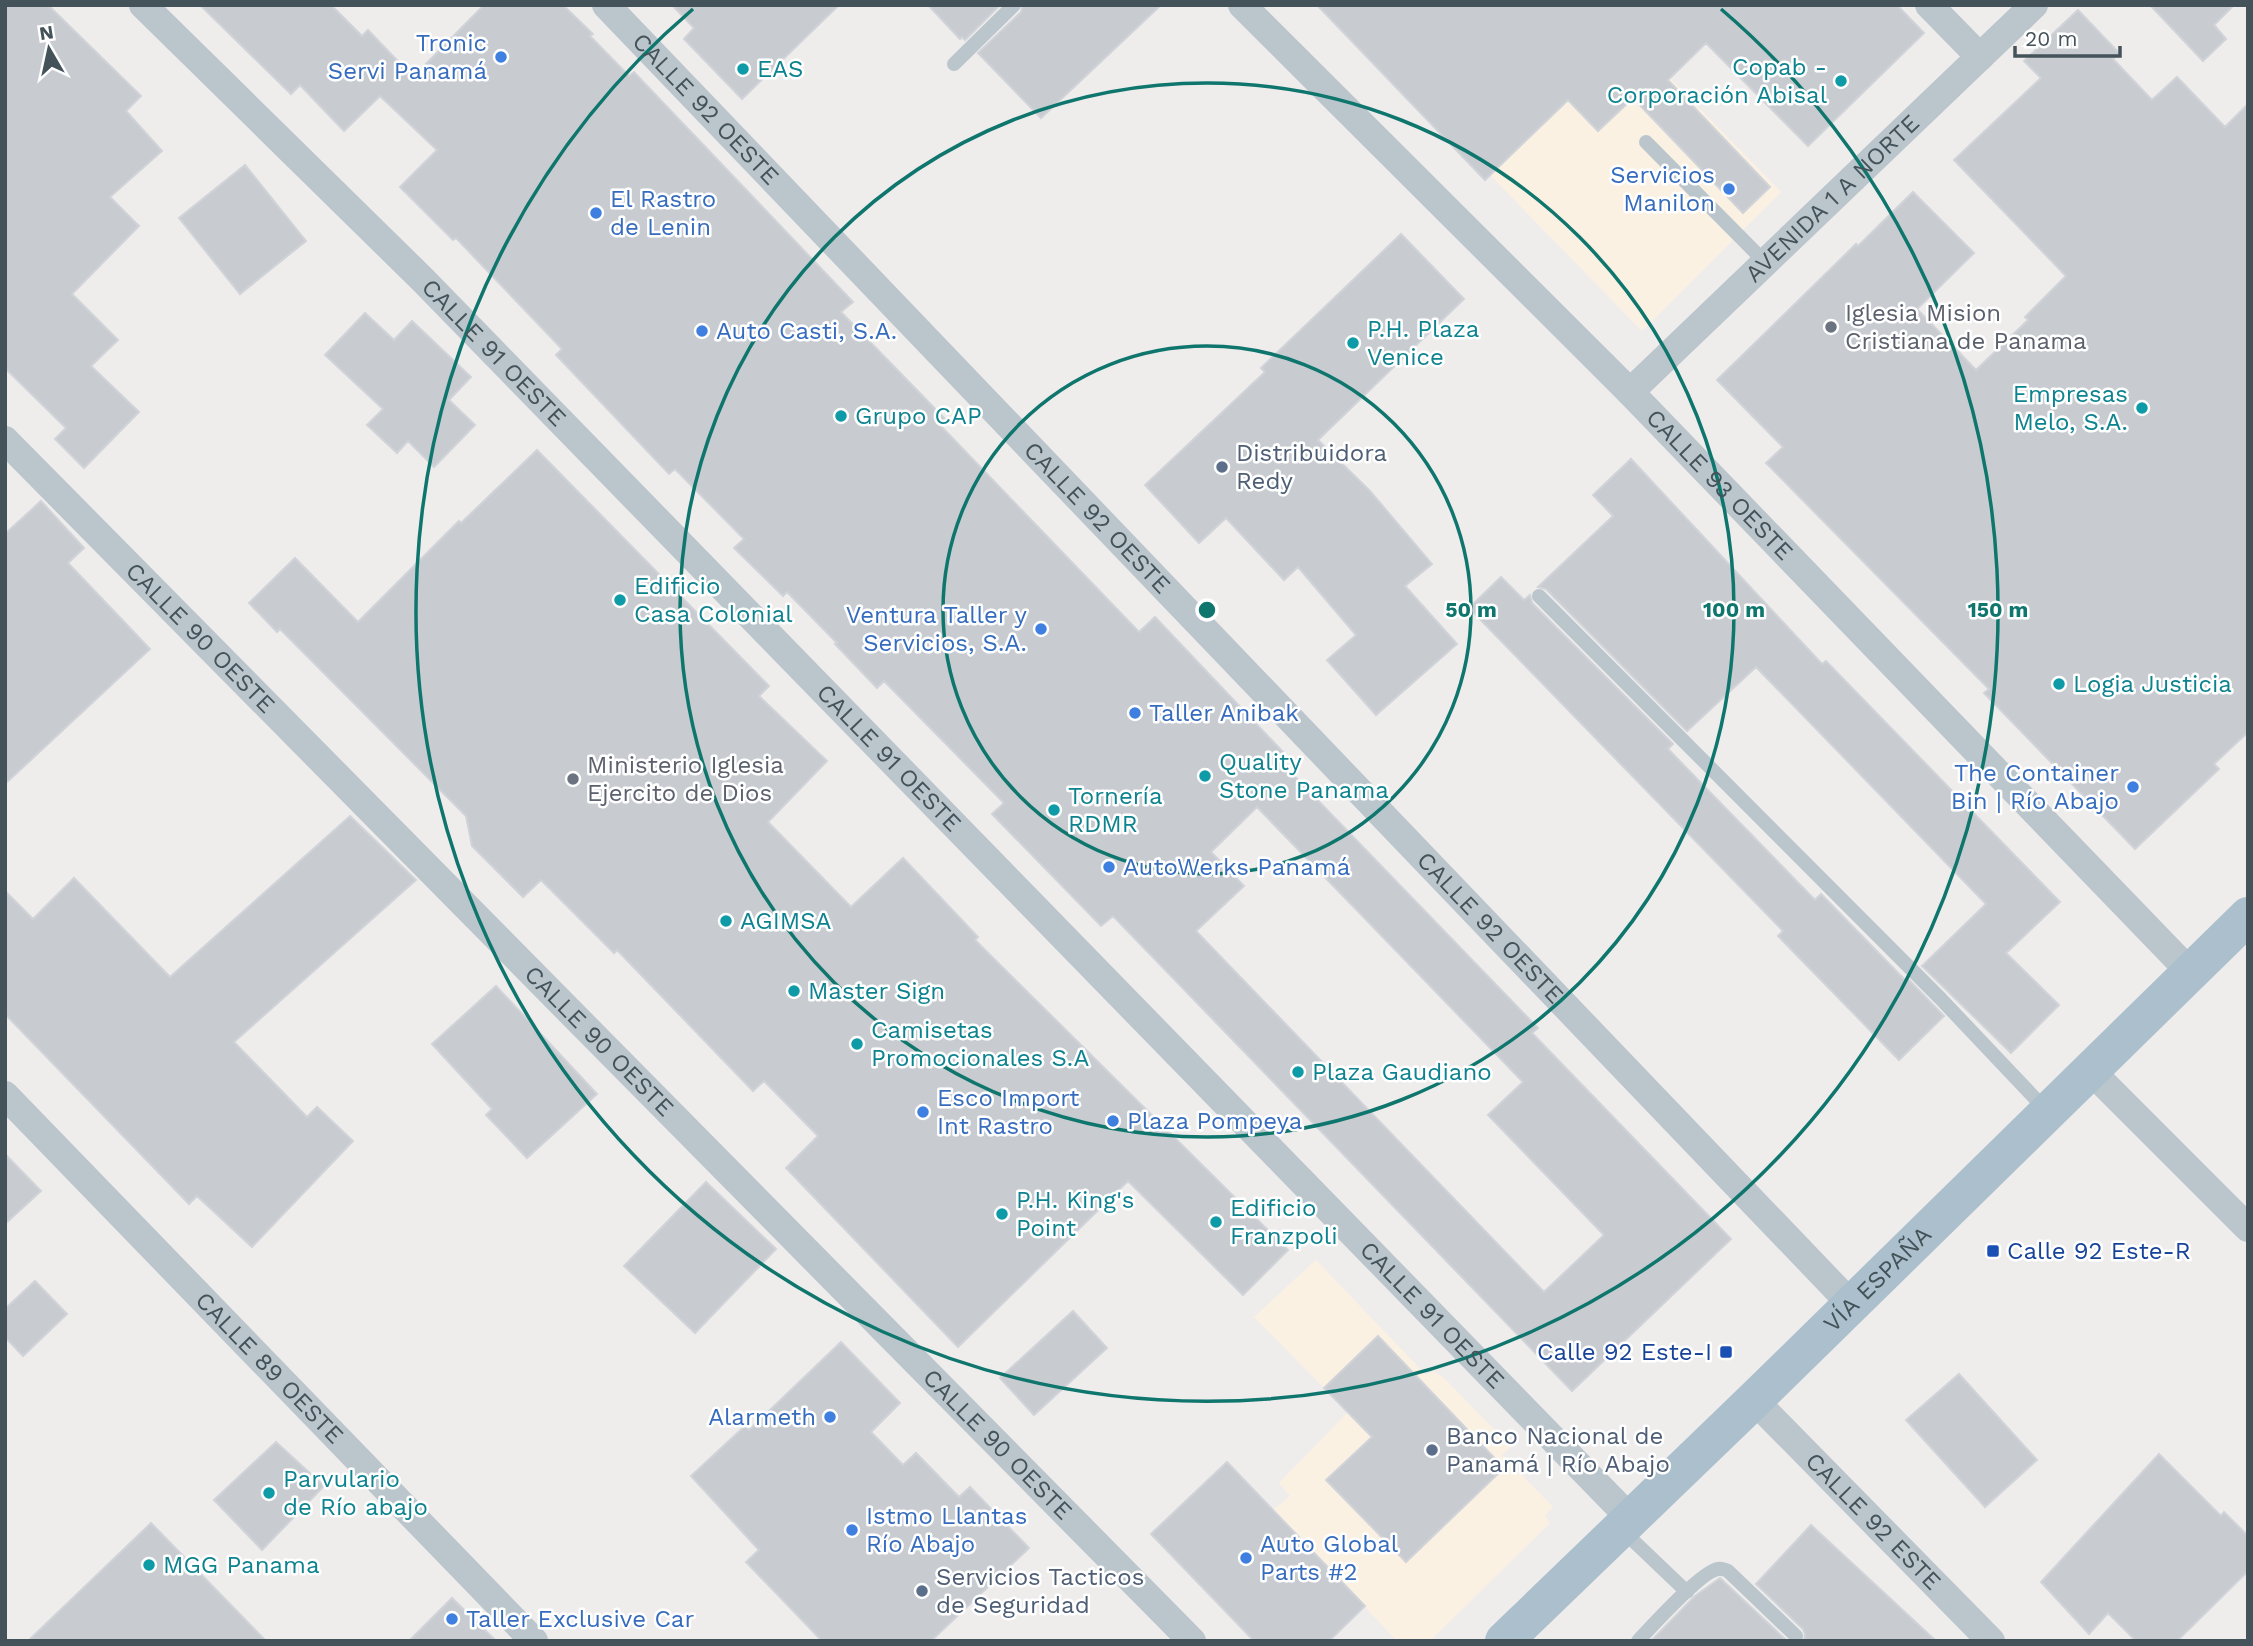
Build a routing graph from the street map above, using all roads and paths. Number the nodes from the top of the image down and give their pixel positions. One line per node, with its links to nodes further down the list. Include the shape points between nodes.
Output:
1 (143, 5): 22 (street, CALLE 91 OESTE, via 423,280)
2 (606, 5): 20 (street, CALLE 92 OESTE)
3 (1014, 5): 8 (lane)
4 (1242, 5): 11 (street, CALLE 93 OESTE)
5 (1929, 5): 7 (street)
6 (2034, 5): 7 (street, AVENIDA 1 A NORTE)
7 (1980, 57): 10 (street, AVENIDA 1 A NORTE)
8 (954, 64)
9 (1646, 142): 10 (lane)
10 (1765, 262): 11 (street, AVENIDA 1 A NORTE)
11 (1630, 392): 15 (street, CALLE 93 OESTE)
12 (5, 440): 27 (street, CALLE 90 OESTE)
13 (1539, 596): 18 (lane)
14 (2248, 916): 15 (main road, VÍA ESPAÑA)
15 (2191, 973): 16 (main road, VÍA ESPAÑA)
16 (2090, 1070): 18 (main road, VÍA ESPAÑA); 19 (street)
17 (5, 1095): 26 (street, CALLE 89 OESTE)
18 (2048, 1112): 20 (main road, VÍA ESPAÑA)
19 (2248, 1228)
20 (1850, 1304): 21 (main road, VÍA ESPAÑA)
21 (1754, 1400): 22 (main road, VÍA ESPAÑA); 29 (street, CALLE 92 ESTE)
22 (1625, 1524): 23 (lane); 25 (main road, VÍA ESPAÑA)
23 (1687, 1592): 24 (lane, via 1710,1572 1728,1571); 28 (lane)
24 (1796, 1636)
25 (1508, 1640)
26 (534, 1641)
27 (1192, 1641)
28 (1638, 1641)
29 (1991, 1641)

